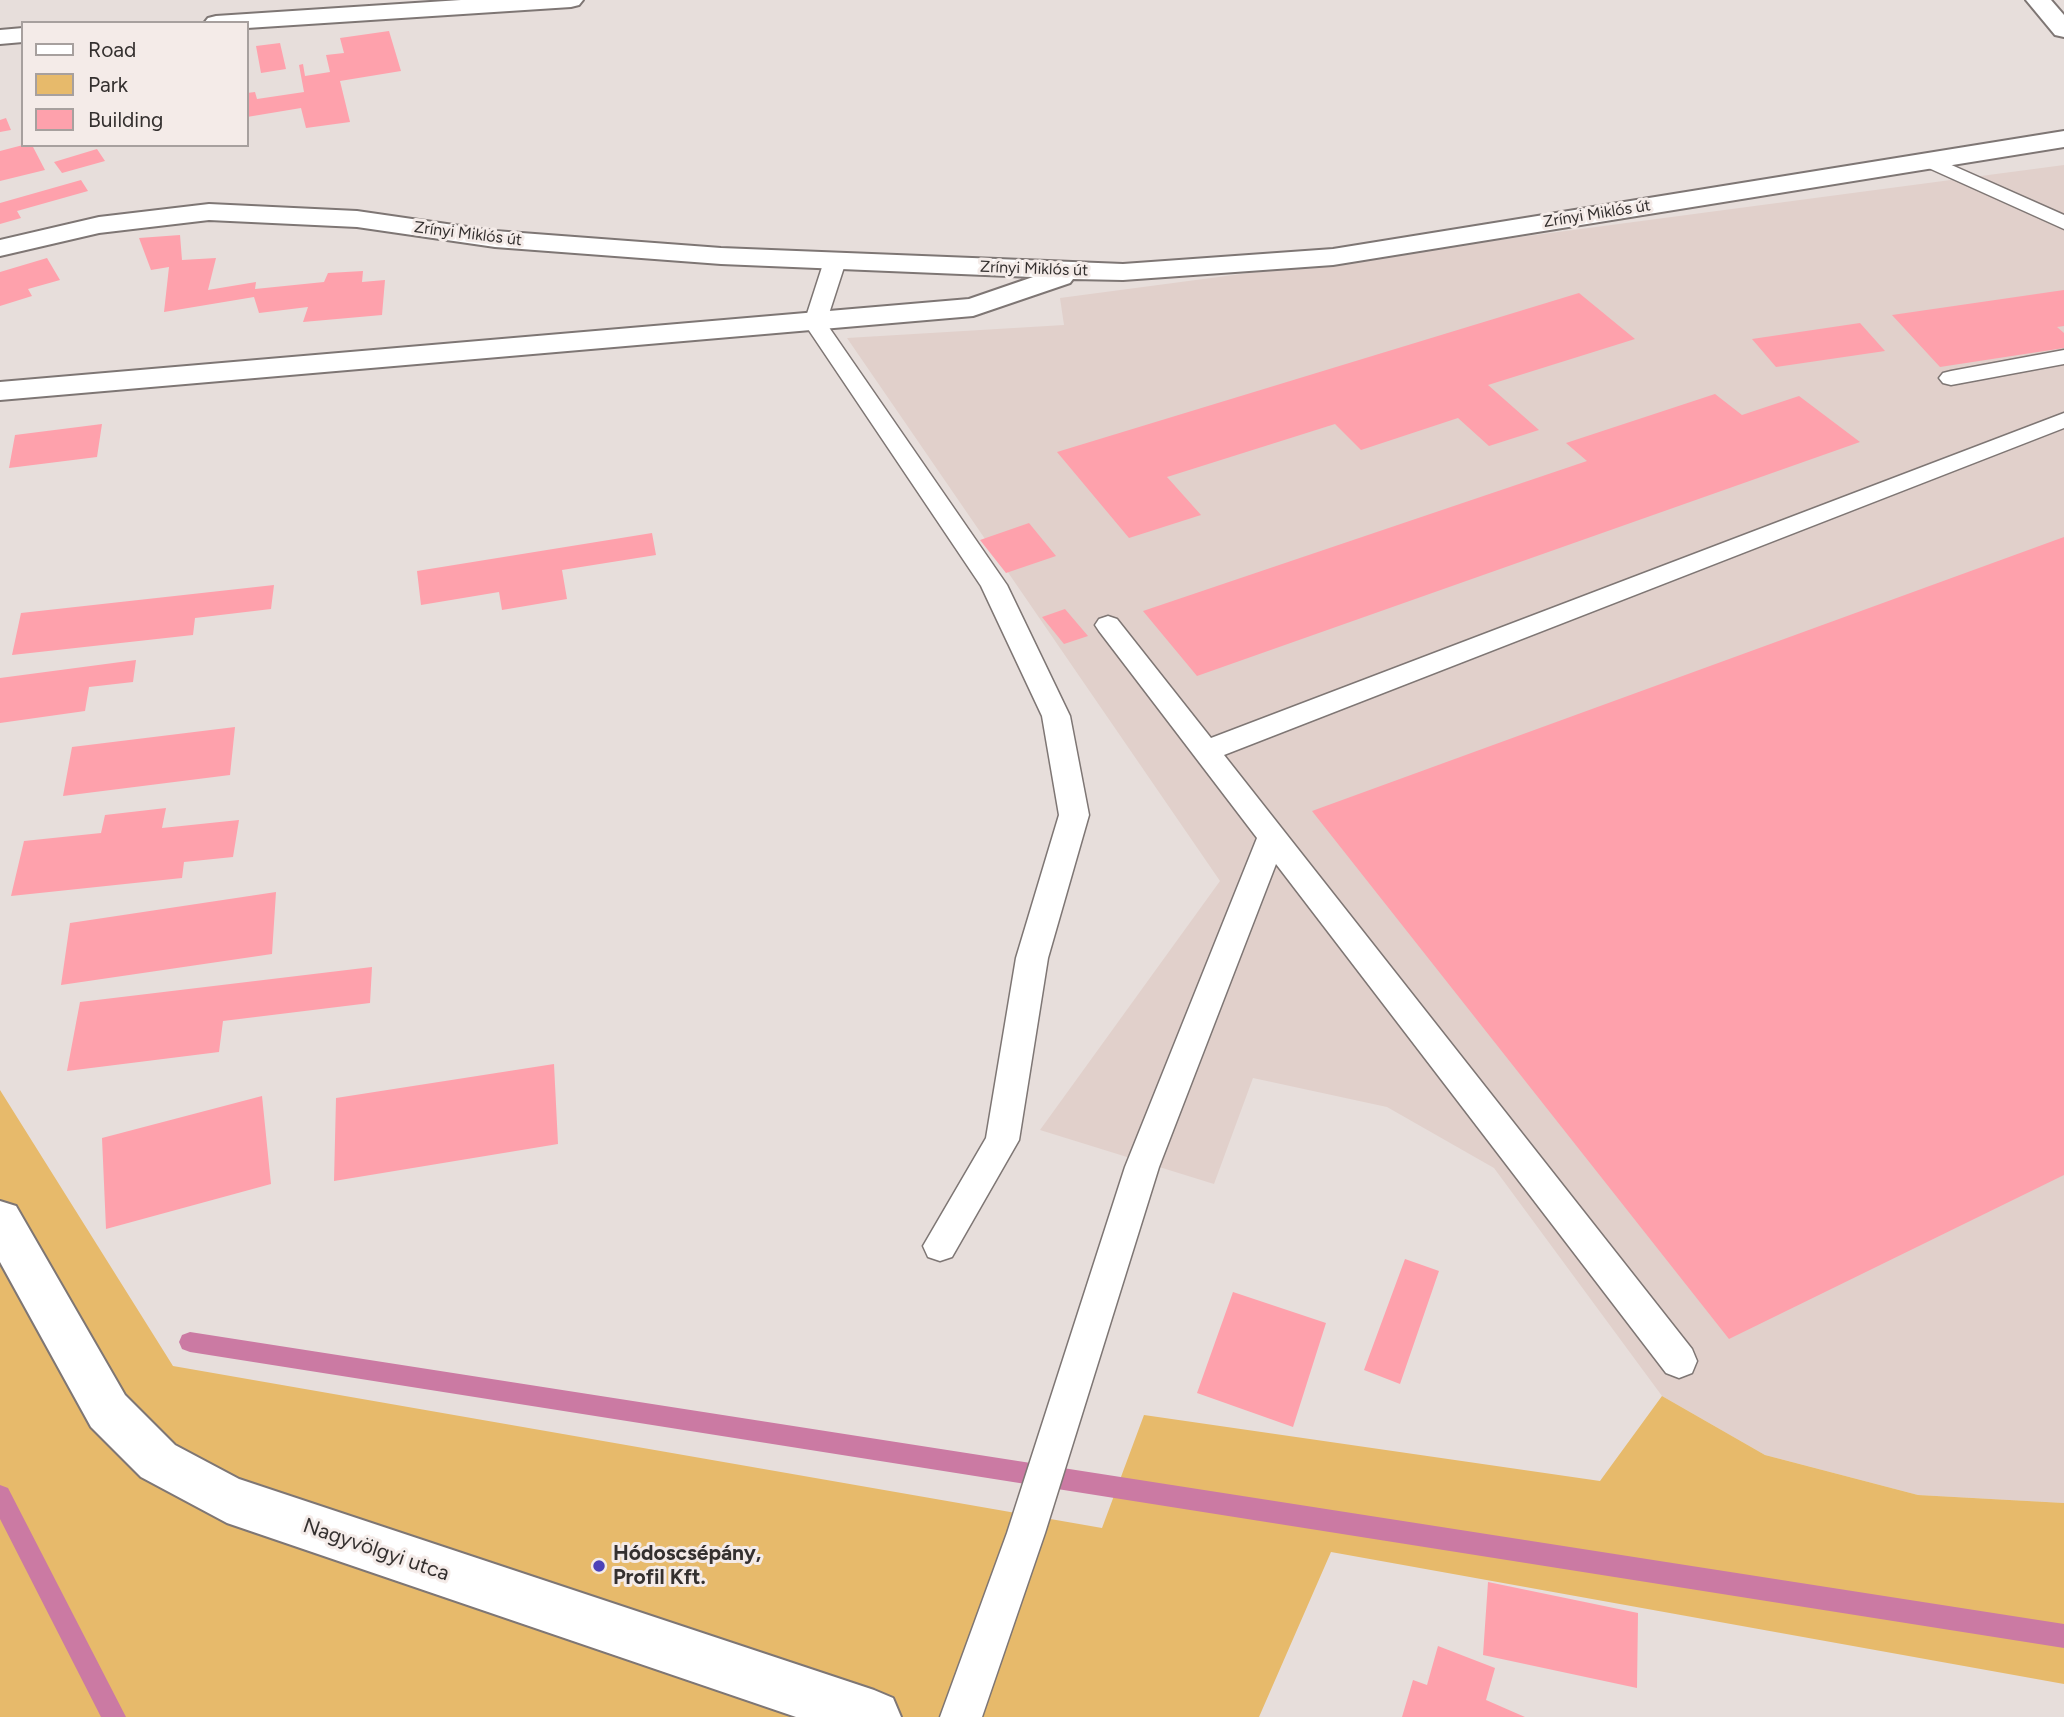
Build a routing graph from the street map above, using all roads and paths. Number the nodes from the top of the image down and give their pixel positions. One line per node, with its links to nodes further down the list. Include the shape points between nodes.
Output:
1 (571, 0): 3 (street)
2 (2038, 0): 4 (street)
3 (247, 21)
4 (2064, 30)
5 (21, 35): 6 (street)
6 (0, 37)
7 (2064, 139): 8 (street, Zrínyi Miklós út)
8 (1929, 161): 9 (lane); 12 (street, Zrínyi Miklós út, via 1333,257 1123,272)
9 (2064, 223)
10 (0, 248): 11 (street, Zrínyi Miklós út, via 99,225 209,212 357,219 508,240)
11 (835, 261): 12 (street, Zrínyi Miklós út); 13 (lane)
12 (1080, 270): 13 (street, via 974,307)
13 (815, 323): 16 (street); 22 (lane, via 994,585 1056,716 1074,815 1032,958 1002,1140)
14 (2064, 357): 15 (lane)
15 (1951, 377)
16 (0, 391)
17 (2064, 420): 19 (lane)
18 (1108, 625): 19 (lane)
19 (1205, 751): 20 (lane)
20 (1272, 837): 23 (lane); 25 (lane, via 1142,1167 1026,1532)
21 (0, 1220): 24 (street, Nagyvölgyi utca, via 108,1410 158,1461 226,1499)
22 (940, 1246)
23 (1679, 1361)
24 (874, 1717)
25 (961, 1717)

